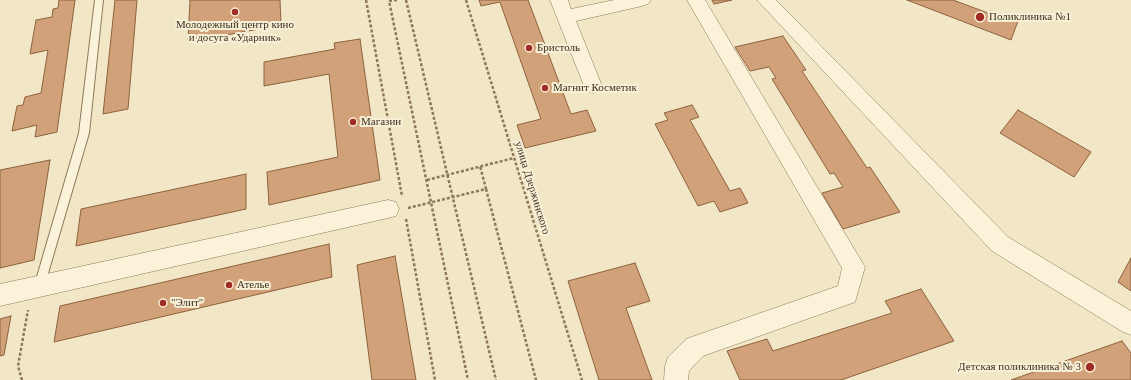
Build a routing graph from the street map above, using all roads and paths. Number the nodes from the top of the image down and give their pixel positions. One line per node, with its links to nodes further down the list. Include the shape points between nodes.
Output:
1 (99, 0): 20 (lane, via 84,133)
2 (366, 0): 19 (path)
3 (397, 0): 15 (path, via 389,1)
4 (406, 0): 14 (path)
5 (466, 0): 12 (path, улица Дзержинского)
6 (559, 0): 10 (street)
7 (642, 0): 10 (street)
8 (696, 0): 29 (street, via 854,267 847,294 695,347 677,366)
9 (766, 0): 22 (street, via 1000,244)
10 (565, 17): 11 (street)
11 (593, 86)
12 (514, 158): 13 (path); 28 (path, улица Дзержинского)
13 (480, 166): 14 (path); 16 (path)
14 (447, 174): 15 (path); 17 (path)
15 (427, 180): 18 (path)
16 (486, 189): 17 (path); 27 (path)
17 (452, 197): 18 (path); 26 (path)
18 (431, 202): 19 (path); 25 (path)
19 (400, 209): 20 (street); 24 (path)
20 (35, 288): 21 (street); 23 (path, via 18,366)
21 (0, 295)
22 (1131, 324)
23 (22, 380)
24 (435, 380)
25 (468, 380)
26 (496, 380)
27 (536, 380)
28 (582, 380)
29 (676, 380)

